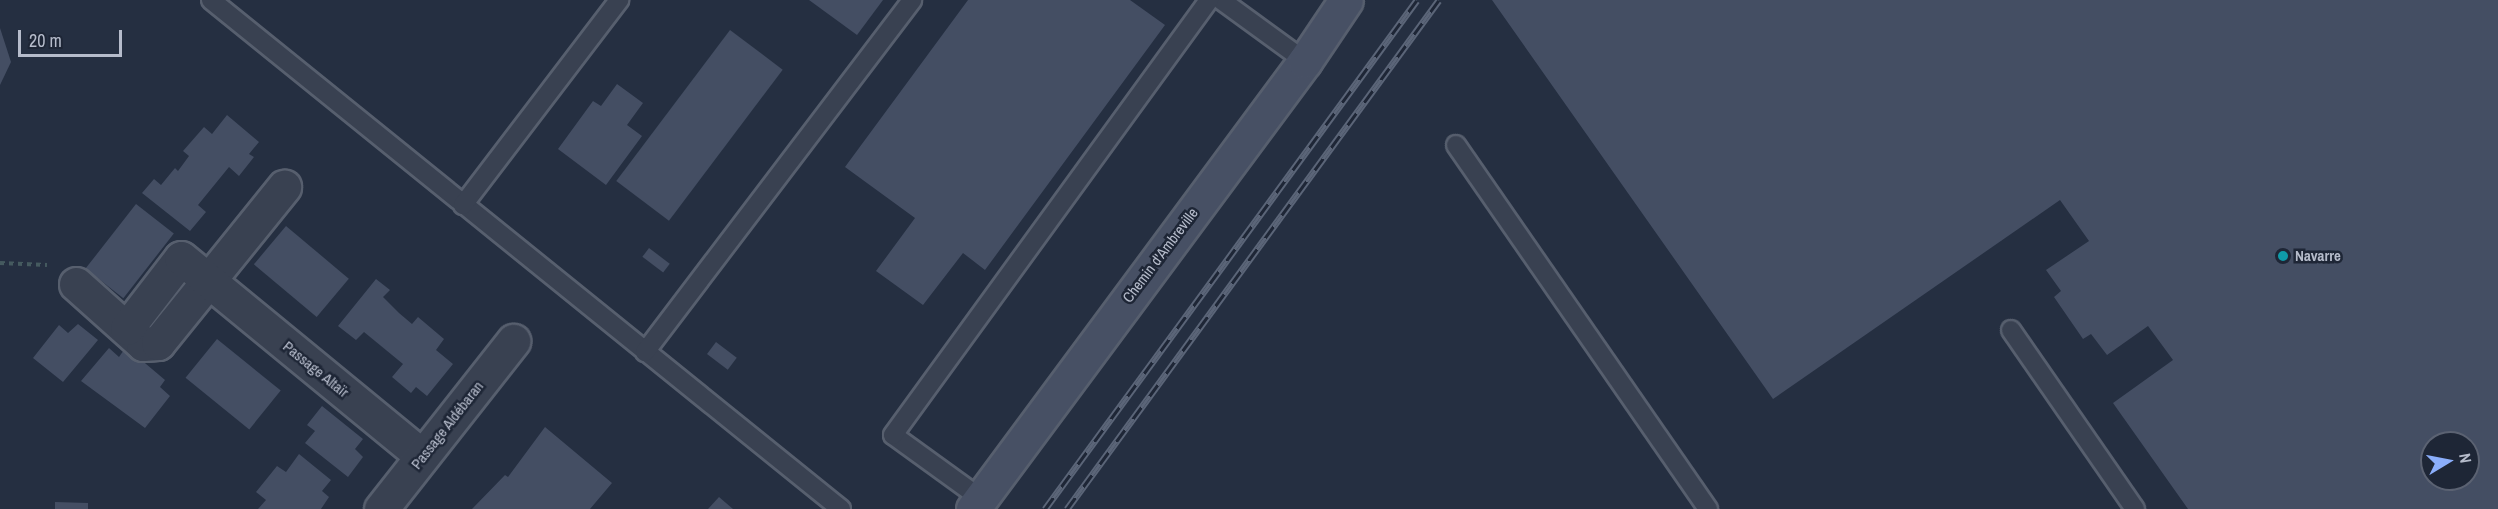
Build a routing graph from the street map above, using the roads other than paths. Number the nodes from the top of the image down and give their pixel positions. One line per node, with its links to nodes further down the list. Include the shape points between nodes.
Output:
1 (211, 0): 10 (lane)
2 (619, 0): 10 (lane)
3 (912, 0): 15 (lane)
4 (1209, 0): 17 (lane, via 893,435)
5 (1221, 0): 7 (lane)
6 (1346, 0): 7 (street, Chemin d'Ambreville)
7 (1305, 61): 17 (street, Chemin d'Ambreville)
8 (1456, 145): 20 (lane)
9 (284, 187): 11 (street)
10 (463, 205): 15 (lane)
11 (210, 282): 12 (street, Passage Altaïr, via 181,258 127,328); 16 (street, Passage Altaïr)
12 (76, 284)
13 (2011, 330): 21 (lane)
14 (513, 341): 16 (street, Passage Aldébaran)
15 (645, 352): 19 (lane)
16 (422, 456): 18 (street, Passage Aldébaran)
17 (977, 504)
18 (381, 509)
19 (841, 509)
20 (1708, 509)
21 (2135, 509)

